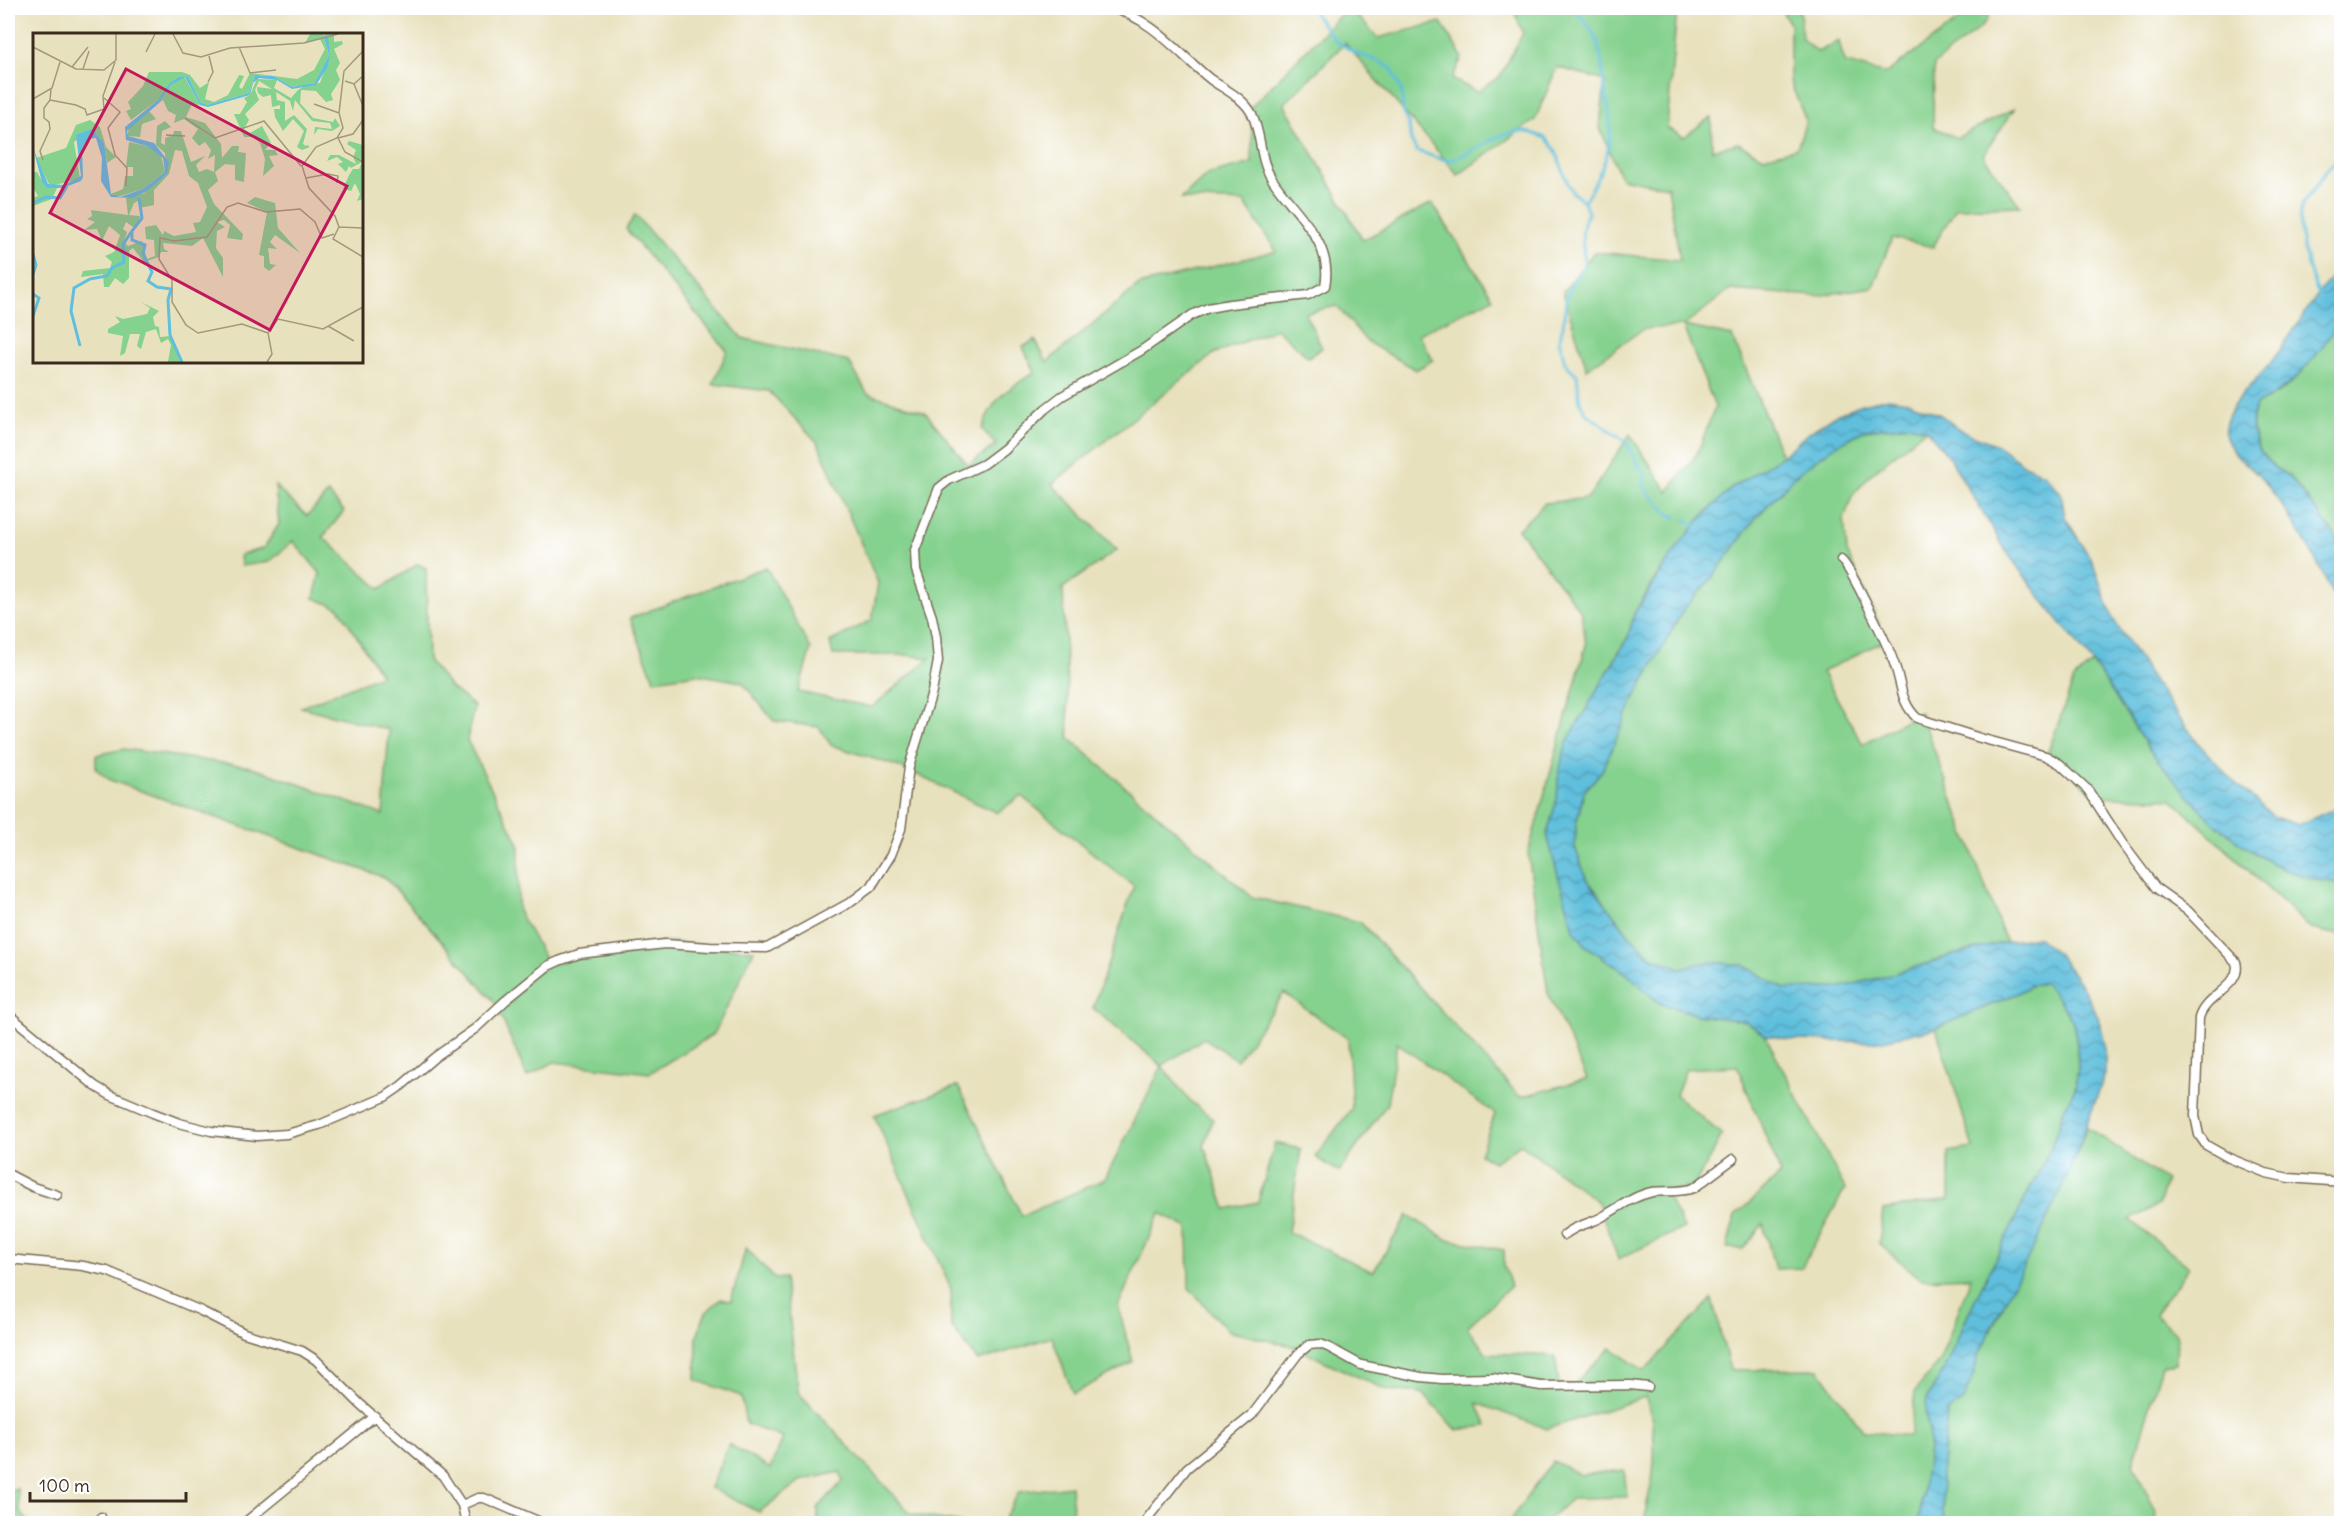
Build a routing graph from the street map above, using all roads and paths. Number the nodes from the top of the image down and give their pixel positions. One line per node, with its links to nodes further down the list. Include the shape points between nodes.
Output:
1 (1111, 8): 3 (street, via 1145,22 1251,112 1268,171 1321,245 1326,264 1325,286 1308,295 1230,304 1192,315 1142,350 1062,396 984,464 939,488 915,550 916,570 932,617 938,661 909,767 901,829 872,887 767,948 665,944 559,960 385,1097 319,1125 286,1134 257,1136 211,1131 179,1123 110,1095)
2 (1841, 560): 6 (street, via 1894,663 1902,697 1912,713 1917,718 2046,756 2060,764 2088,790 2121,843 2156,888 2188,911 2236,962 2234,978 2205,1004 2199,1018 2195,1116 2206,1145 2266,1173)
3 (8, 1014)
4 (1733, 1159): 8 (street, via 1694,1188 1645,1194)
5 (8, 1174): 7 (street)
6 (2342, 1182)
7 (57, 1195)
8 (1564, 1235)
9 (8, 1259): 11 (street, via 107,1271 244,1333 302,1351)
10 (1648, 1387): 16 (street, via 1555,1387 1493,1378 1421,1377 1369,1367 1320,1344 1309,1345 1252,1415 1187,1468)
11 (375, 1416): 12 (street, via 443,1476); 13 (street)
12 (462, 1505): 14 (street); 15 (street, via 484,1498)
13 (243, 1524)
14 (466, 1524)
15 (545, 1524)
16 (1143, 1524)

